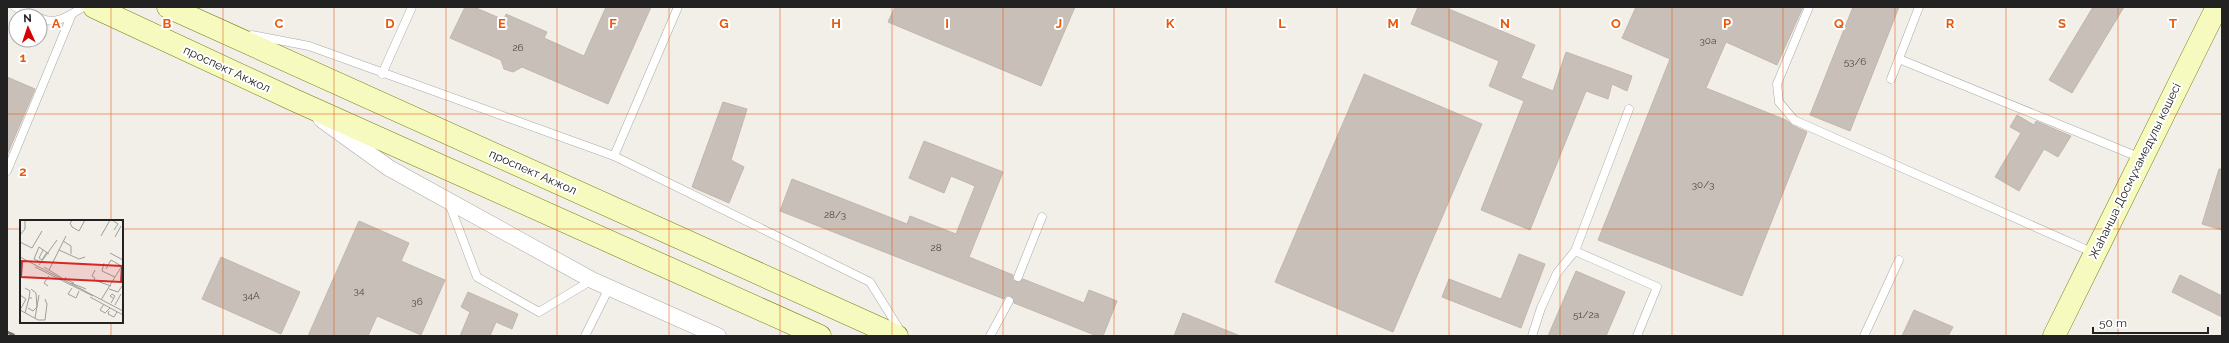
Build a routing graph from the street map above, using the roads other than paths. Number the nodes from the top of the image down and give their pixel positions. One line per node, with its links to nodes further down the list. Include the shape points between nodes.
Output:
1 (83, 7): 9 (lane)
2 (94, 7): 15 (main road, проспект Акжол)
3 (168, 7): 11 (main road, проспект Акжол)
4 (412, 7): 13 (lane)
5 (678, 7): 17 (lane)
6 (1809, 7): 23 (lane, via 1777,84 1779,102 1794,120)
7 (1919, 7): 12 (lane)
8 (2217, 7): 18 (main road, Жаһанша Досмұхамедұлы көшесі)
9 (72, 14): 10 (lane, via 60,20); 19 (lane)
10 (48, 20)
11 (216, 29): 13 (lane, via 309,46); 32 (main road, проспект Акжол)
12 (1899, 59): 14 (lane); 18 (lane)
13 (382, 74): 17 (lane)
14 (1891, 78)
15 (294, 100): 20 (street, via 389,168); 31 (main road, проспект Акжол)
16 (1629, 110): 22 (lane)
17 (614, 156): 33 (lane, via 870,282)
18 (2142, 158): 23 (main road, Жаһанша Досмұхамедұлы көшесі)
19 (7, 170)
20 (448, 201): 26 (street); 26 (lane, via 477,277 539,312)
21 (1042, 217): 25 (lane)
22 (1575, 251): 35 (lane, via 1557,273); 36 (lane, via 1657,287)
23 (2095, 254): 38 (main road, Жаһанша Досмұхамедұлы көшесі)
24 (1899, 260): 37 (lane)
25 (1018, 277)
26 (592, 280): 27 (street)
27 (609, 288): 29 (lane); 30 (street)
28 (1009, 301): 34 (lane)
29 (585, 336)
30 (718, 336)
31 (820, 336)
32 (897, 336)
33 (904, 336)
34 (990, 336)
35 (1532, 336)
36 (1636, 336)
37 (1864, 336)
38 (2054, 336)

